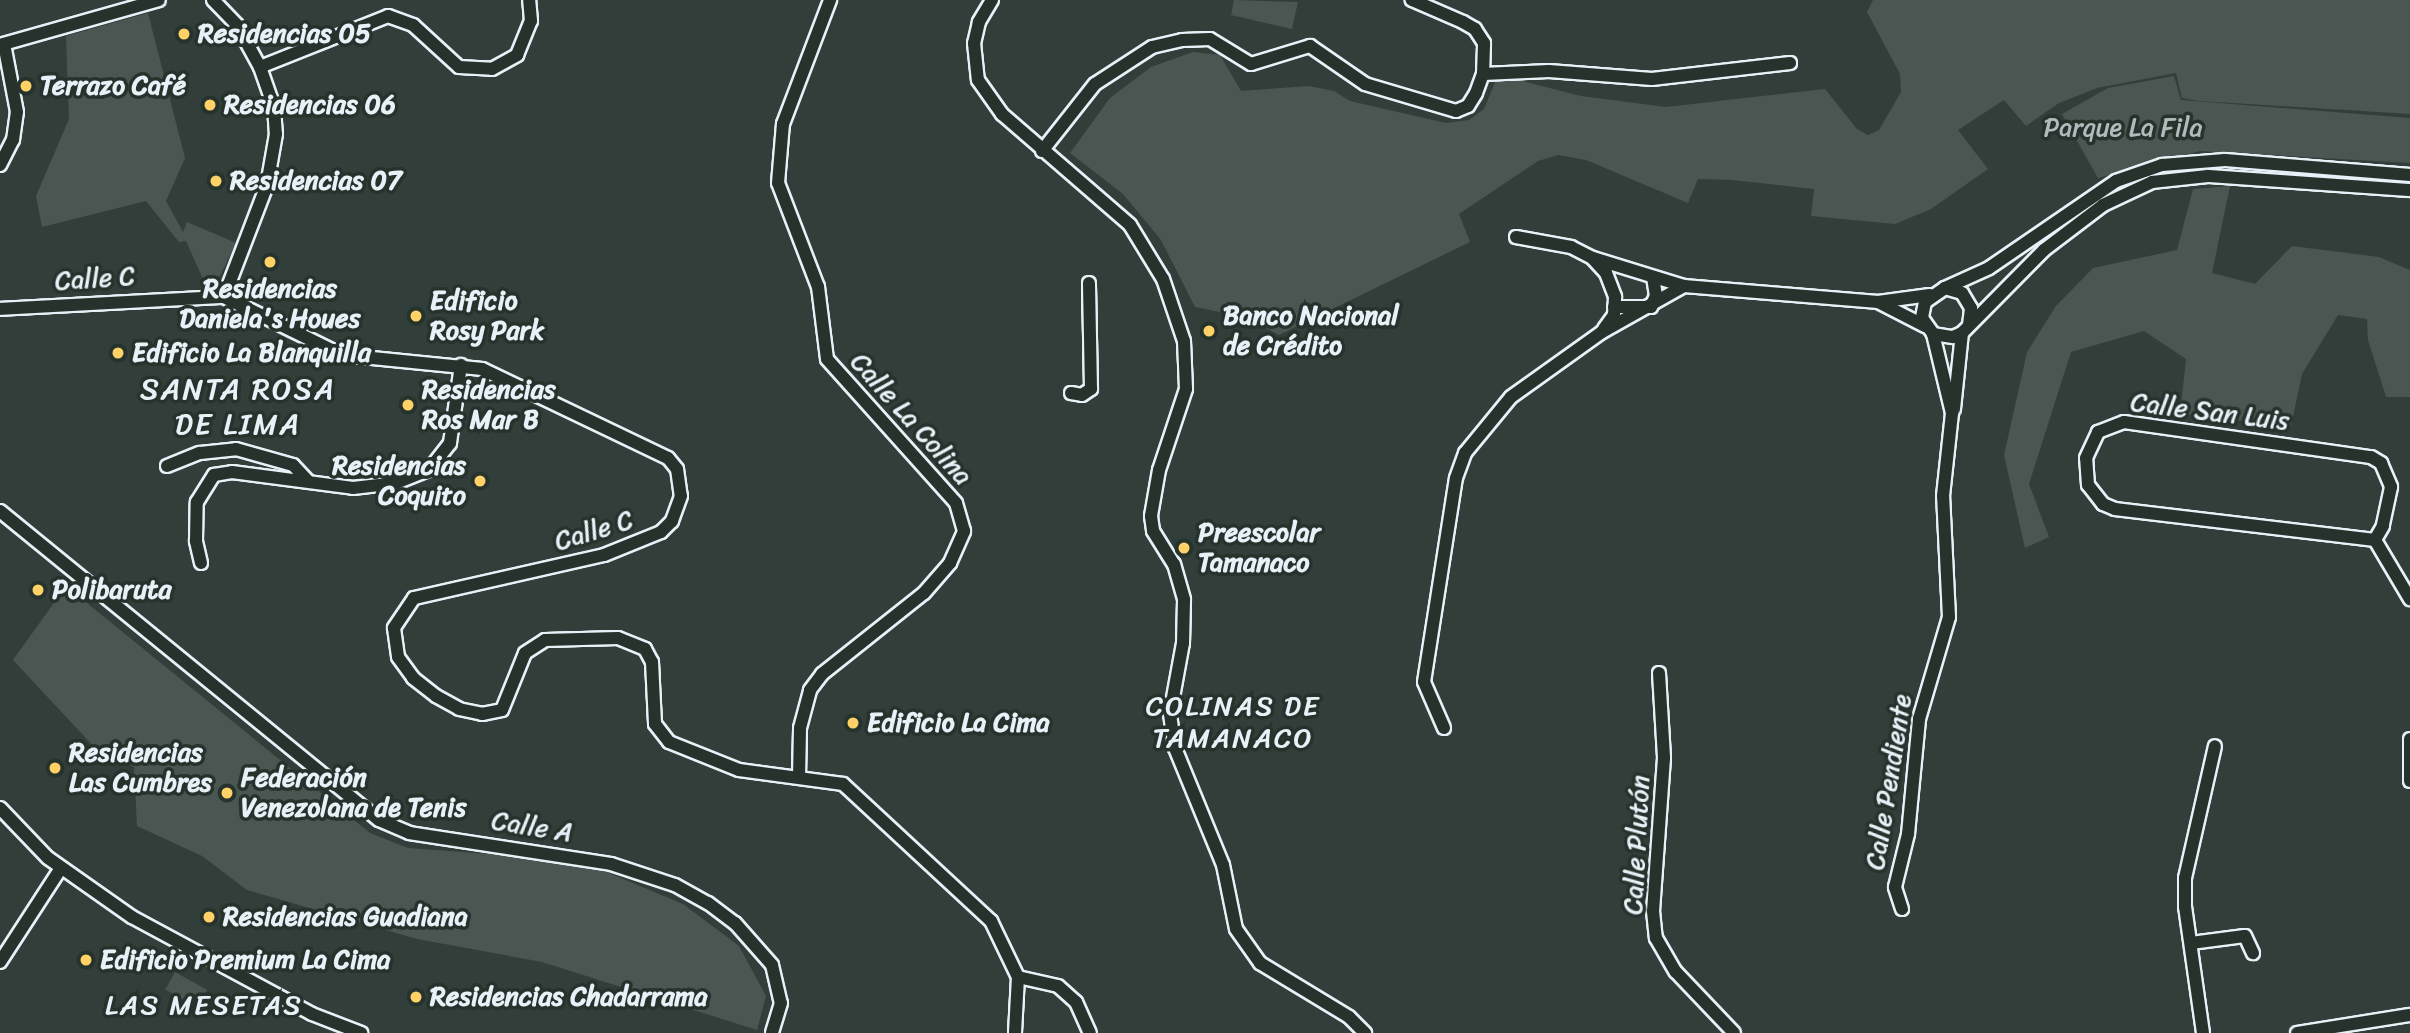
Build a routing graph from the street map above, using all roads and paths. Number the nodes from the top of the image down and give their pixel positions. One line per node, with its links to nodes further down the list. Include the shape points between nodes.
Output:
1 (159, 0): 7 (street)
2 (213, 0): 9 (street, via 237,25)
3 (529, 0): 9 (street, via 531,21 522,46 517,55 492,69 459,67 414,25 388,16)
4 (830, 0): 43 (street, Calle La Colina, via 783,124 778,183 815,275 827,359 956,503 964,531 950,563 924,593 822,674 810,690 800,728)
5 (992, 0): 11 (street, via 974,43 978,80 1002,114)
6 (1412, 0): 10 (street, via 1475,29 1484,43)
7 (2, 44): 12 (street, via 17,111 13,140)
8 (1790, 63): 10 (street, via 1652,79 1549,71)
9 (260, 67): 22 (street, via 274,107 274,160)
10 (1483, 74): 11 (street, via 1468,106 1445,111 1365,84 1310,46 1251,64 1210,39 1182,40 1152,47 1104,76)
11 (1042, 151): 57 (street, via 1130,225 1163,279 1184,341 1186,389 1159,470 1151,516 1153,531 1174,564 1184,600 1183,643 1170,714 1173,739 1223,865 1236,929 1260,963 1349,1017)
12 (0, 165)
13 (2410, 175): 20 (street, via 2225,160 2162,165 2110,185 1989,268)
14 (2410, 190): 27 (street, via 2208,176 2152,182 2103,205 2043,250)
15 (1516, 237): 16 (street, via 1571,247)
16 (1593, 258): 17 (street); 24 (street, via 1606,273)
17 (1653, 277): 19 (street); 25 (street, via 1656,289)
18 (1089, 283): 31 (street, via 1091,389 1082,395)
19 (1684, 286): 23 (street); 25 (street)
20 (1945, 288): 21 (street); 27 (street, via 1968,300)
21 (1930, 295): 23 (street); 28 (street, via 1922,310)
22 (224, 297): 26 (street, Calle C); 30 (street, Calle C, via 342,355 368,361)
23 (1878, 302): 28 (street)
24 (1614, 307): 25 (street); 29 (street)
25 (1651, 307): 29 (street)
26 (0, 309)
27 (1965, 329): 28 (street, via 1953,337); 32 (street, Calle Pendiente)
28 (1929, 330): 32 (street, Calle Pendiente)
29 (1602, 332): 40 (street, via 1511,397 1465,453 1456,478 1424,682)
30 (461, 365): 34 (street, via 450,443 429,470 374,487); 43 (street, Calle C, via 514,382 655,449 677,469 681,496 672,521 647,540 545,570 414,598 398,616 392,640 407,670 422,687 458,709 493,713 507,702 525,653 533,645 565,637 618,638 645,649 652,662 655,724 669,743 717,764 766,776)
31 (1071, 393)
32 (1952, 413): 47 (street, Calle Pendiente, via 1943,496 1950,617 1919,719 1909,834 1895,887)
33 (167, 466): 34 (street, via 200,453 250,450 293,465)
34 (307, 480): 37 (street, via 232,472 214,475 197,502 195,541)
35 (0, 510): 54 (street, Calle A, via 379,820 409,833 611,864 667,882 708,903 735,923 772,965 781,1003)
36 (2375, 540): 36 (street, Calle San Luis, via 2391,487 2381,463 2356,452 2124,422 2108,425 2090,443 2088,485 2103,504 2115,509); 38 (street)
37 (201, 563)
38 (2410, 598)
39 (1659, 673): 58 (street, Calle Plutón, via 1664,758 1653,911 1656,938 1676,972)
40 (1444, 728)
41 (2410, 739): 44 (street)
42 (2215, 746): 48 (street, via 2188,852 2185,907)
43 (799, 777): 51 (street, via 843,784 857,792 889,831 991,920)
44 (2410, 781)
45 (0, 808): 46 (street)
46 (61, 868): 50 (street); 53 (street, via 132,917 312,1014)
47 (1902, 909)
48 (2191, 943): 49 (street, via 2245,936); 59 (street)
49 (2253, 953)
50 (0, 962)
51 (1018, 977): 55 (street); 56 (street, via 1058,986 1076,1002)
52 (2410, 1015): 60 (street)
53 (361, 1033)
54 (772, 1033)
55 (1015, 1033)
56 (1090, 1033)
57 (1365, 1033)
58 (1734, 1033)
59 (2203, 1033)
60 (2297, 1033)

